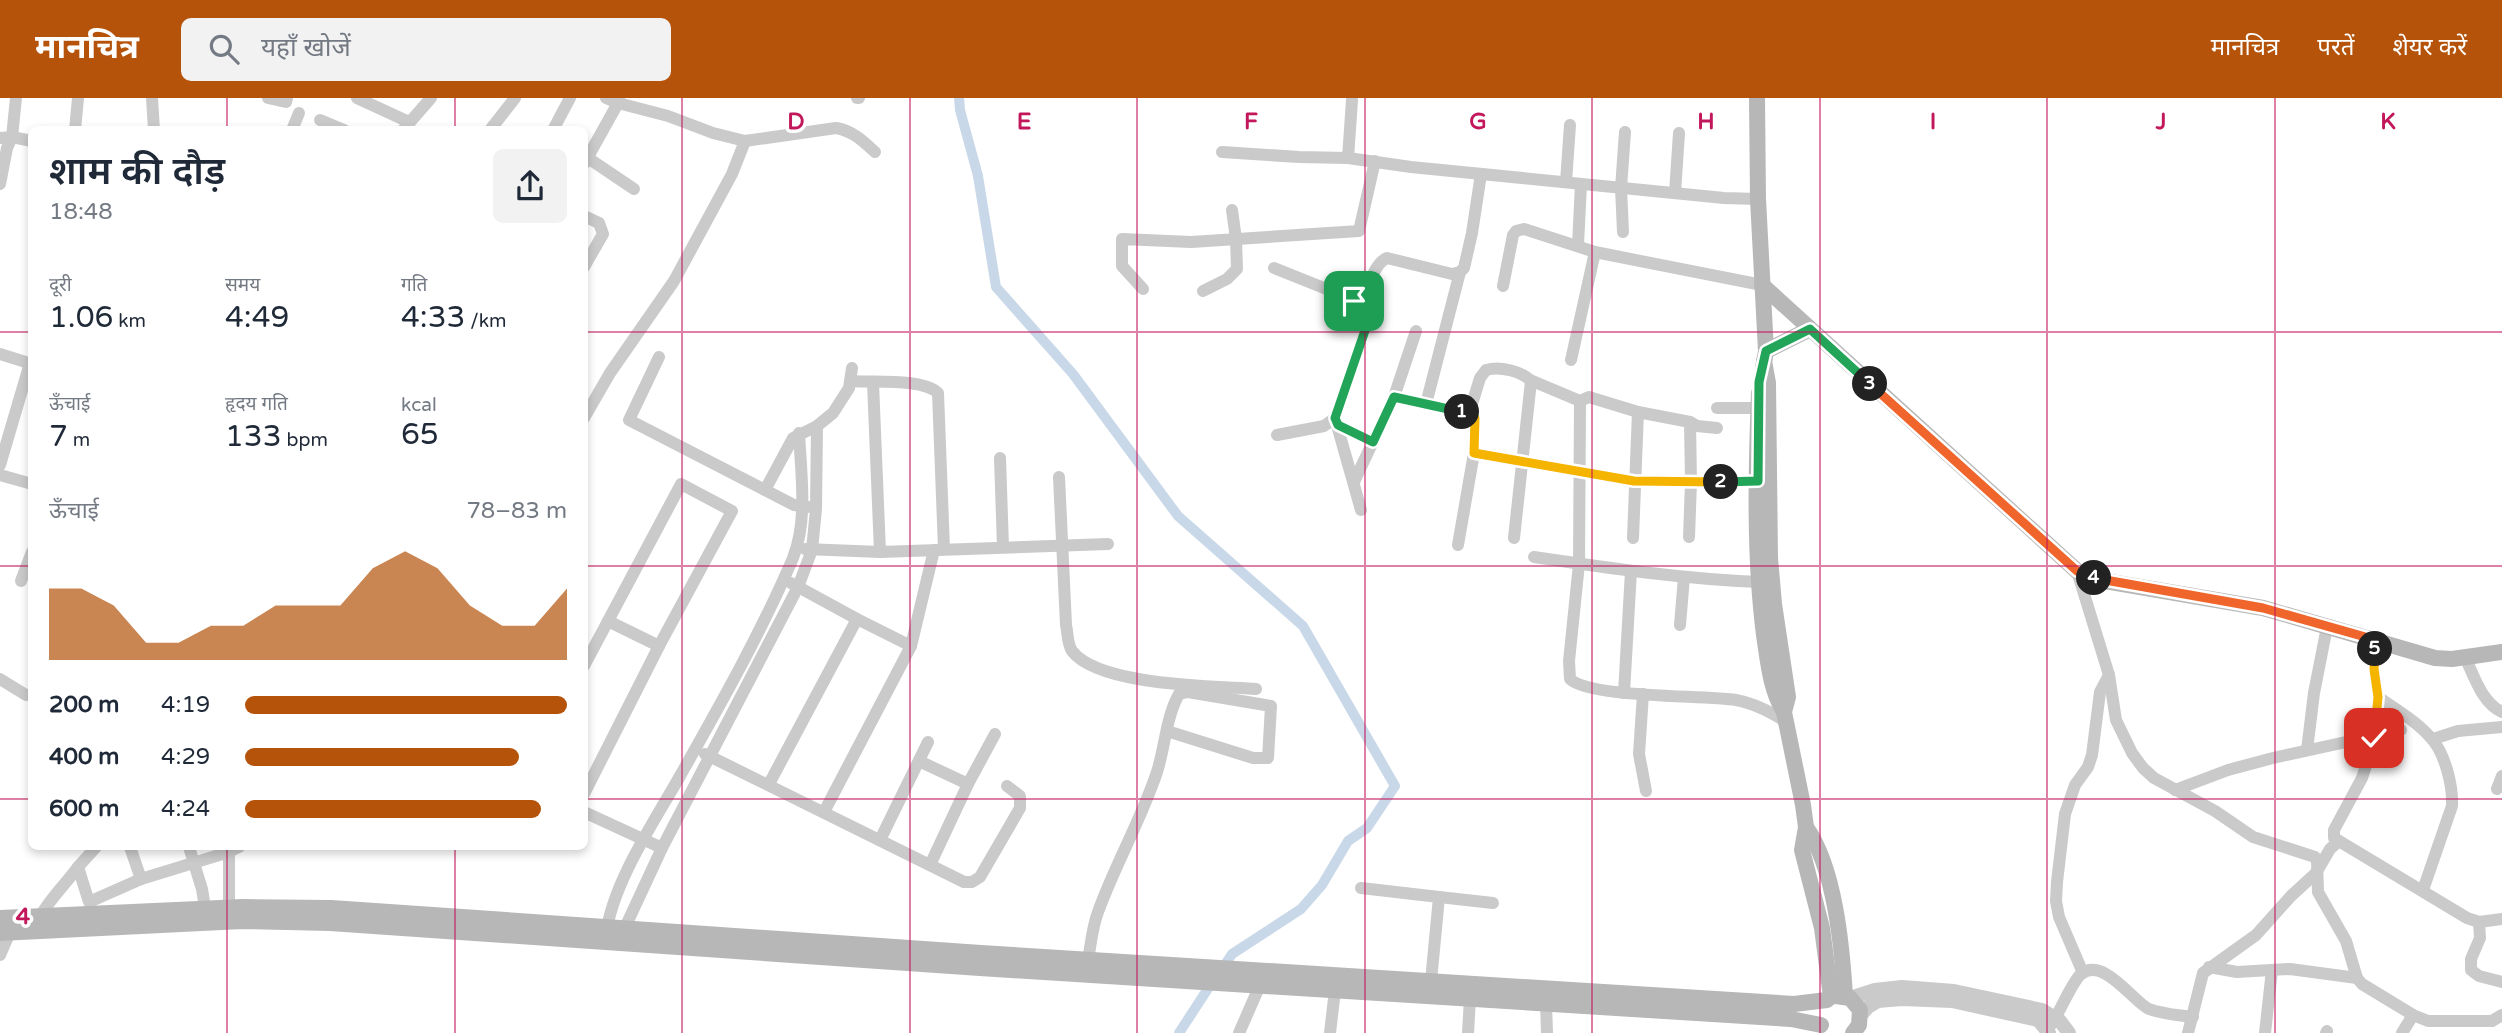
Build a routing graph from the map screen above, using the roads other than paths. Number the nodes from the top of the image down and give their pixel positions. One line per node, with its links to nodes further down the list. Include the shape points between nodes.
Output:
1 (16, 98): 27 (street)
2 (78, 98): 18 (street)
3 (152, 98): 19 (street)
4 (268, 98): 5 (street, via 286,102)
5 (287, 98)
6 (357, 98): 15 (street)
7 (394, 98): 15 (street)
8 (432, 98): 22 (street)
9 (515, 98): 23 (street)
10 (570, 98): 24 (street)
11 (1757, 98): 43 (main road)
12 (614, 100): 29 (street); 32 (street)
13 (1352, 100): 33 (street)
14 (299, 113): 20 (street)
15 (389, 113): 22 (street)
16 (320, 120): 21 (street)
17 (1570, 125): 37 (street)
18 (75, 126)
19 (154, 126)
20 (294, 126)
21 (334, 126)
22 (406, 126)
23 (495, 126)
24 (555, 126)
25 (1625, 132): 41 (street)
26 (1679, 133): 42 (street)
27 (6, 138): 28 (street); 38 (street)
28 (28, 141)
29 (745, 141): 30 (street, via 836,128 857,136); 75 (street, via 674,281)
30 (875, 152)
31 (1222, 152): 33 (street)
32 (588, 157)
33 (1348, 158): 35 (street)
34 (588, 162): 40 (street)
35 (1375, 162): 36 (street); 47 (street, via 1359,232)
36 (1481, 174): 37 (street); 52 (street, via 1472,233)
37 (1566, 182): 39 (street)
38 (0, 184)
39 (1581, 184): 41 (street); 48 (street)
40 (634, 188)
41 (1621, 188): 42 (street); 46 (street)
42 (1675, 193): 43 (street)
43 (1758, 200): 53 (main road)
44 (1232, 210): 47 (street)
45 (588, 218): 50 (street, via 599,223 603,234)
46 (1623, 232)
47 (1236, 239): 55 (street, via 1122,239 1122,266); 56 (street, via 1237,269)
48 (1578, 246): 49 (street); 54 (street, via 1524,229 1516,231)
49 (1595, 252): 53 (street); 63 (street)
50 (588, 260)
51 (1275, 268): 57 (street)
52 (1460, 272): 57 (street, via 1387,258 1377,267); 72 (street)
53 (1762, 285): 58 (main road); 61 (main road)
54 (1503, 286)
55 (1143, 289)
56 (1203, 290)
57 (1364, 304): 79 (street, via 1369,321)
58 (1810, 329): 61 (main road); 117 (main road)
59 (1416, 331): 70 (street)
60 (0, 354): 64 (street)
61 (1765, 356): 74 (main road); 141 (main road, via 1770,558 1788,697)
62 (659, 357): 98 (street, via 629,420)
63 (1571, 360)
64 (28, 362)
65 (852, 368): 68 (street)
66 (28, 370): 78 (street)
67 (1530, 380): 71 (street); 77 (street, via 1496,368 1486,370); 88 (street)
68 (852, 382): 69 (street); 81 (street, via 833,413)
69 (873, 383): 111 (street, via 919,384 938,393); 112 (street)
70 (1394, 397): 72 (street); 85 (street)
71 (1580, 401): 76 (street, via 1589,397); 90 (street)
72 (1426, 404): 77 (street)
73 (1717, 408): 74 (street)
74 (1758, 408): 94 (main road)
75 (588, 411)
76 (1638, 412): 80 (street); 93 (street)
77 (1469, 414): 86 (street, via 1475,418)
78 (6, 418): 89 (street)
79 (1336, 422): 84 (street); 85 (street); 95 (street)
80 (1690, 422): 82 (street); 96 (street)
81 (817, 426): 83 (street); 100 (street)
82 (1717, 428)
83 (799, 433): 98 (street, via 787,445); 99 (street)
84 (1277, 435)
85 (1373, 442): 95 (street)
86 (1474, 453): 88 (street); 107 (street)
87 (1000, 458): 109 (street)
88 (1521, 461): 90 (street); 103 (street)
89 (0, 465)
90 (1579, 470): 93 (street); 115 (street)
91 (0, 475): 97 (street)
92 (1059, 477): 106 (street)
93 (1634, 481): 96 (street); 104 (street)
94 (1758, 481): 96 (street); 121 (main road)
95 (1354, 482): 101 (street)
96 (1691, 482): 102 (street)
97 (28, 483)
98 (765, 490): 99 (street)
99 (802, 506): 100 (street); 108 (street)
100 (816, 509): 110 (street)
101 (1361, 510)
102 (1689, 537)
103 (1514, 538)
104 (1633, 538)
105 (1108, 544): 106 (street)
106 (1064, 545): 109 (street); 135 (street, via 1066,625 1073,652 1097,667 1155,682)
107 (1458, 545)
108 (797, 547): 110 (street); 119 (street)
109 (1003, 547): 111 (street)
110 (811, 550): 112 (street); 122 (street)
111 (939, 550): 112 (street); 129 (street)
112 (880, 552)
113 (1534, 557): 115 (street)
114 (28, 563): 120 (street)
115 (1579, 564): 116 (street); 137 (street, via 1570,679)
116 (1631, 571): 118 (street); 137 (street)
117 (2077, 571): 126 (main road, via 2099,580 2263,608); 133 (street)
118 (1684, 577): 121 (street); 125 (street)
119 (785, 578): 122 (street); 149 (street)
120 (21, 581)
121 (1759, 582): 141 (main road, via 1767,656)
122 (798, 587): 123 (street); 151 (street)
123 (857, 620): 129 (street); 154 (street)
124 (608, 621): 128 (street); 128 (street, via 681,484 732,511); 132 (street)
125 (1680, 625)
126 (2327, 626): 127 (main road); 150 (street)
127 (2376, 640): 131 (main road, via 2435,658); 139 (street)
128 (659, 646): 156 (street)
129 (911, 646): 161 (street)
130 (2502, 652): 131 (main road)
131 (2465, 657): 140 (street, via 2486,700)
132 (588, 658)
133 (2109, 675): 159 (street, via 2116,720 2132,753 2143,768); 194 (street, via 2100,692 2092,755 2065,814 2057,882 2059,917)
134 (0, 679): 136 (street)
135 (1256, 689)
136 (28, 690)
137 (1624, 693): 138 (street)
138 (1643, 694): 141 (street, via 1735,700); 160 (street, via 1639,754)
139 (2378, 697): 146 (street); 147 (street)
140 (2502, 712)
141 (1785, 717): 163 (main road)
142 (2502, 727): 147 (street, via 2458,731)
143 (2401, 730): 146 (street)
144 (1167, 731): 144 (street, via 1179,694 1270,706 1268,758 1253,758); 191 (street, via 1136,827 1098,911)
145 (995, 734): 155 (street)
146 (2374, 738): 150 (street); 166 (street, via 2362,778 2334,830)
147 (2433, 740): 179 (street, via 2446,772 2452,806)
148 (928, 742): 152 (street)
149 (695, 749): 151 (street); 165 (street)
150 (2307, 750): 159 (street, via 2228,770)
151 (710, 756): 154 (street); 167 (street)
152 (919, 761): 155 (street); 164 (street)
153 (2502, 776): 158 (street)
154 (769, 784): 161 (street)
155 (968, 784): 174 (street)
156 (588, 786)
157 (1007, 786): 174 (street, via 1020,796 1020,808 980,877 964,882)
158 (2497, 789)
159 (2175, 790): 176 (street, via 2253,837 2315,857)
160 (1646, 791)
161 (824, 812): 164 (street)
162 (588, 814): 165 (street)
163 (1806, 827): 201 (main road, via 1801,850); 201 (main road, via 1818,844 1836,914 1842,946)
164 (880, 840): 174 (street)
165 (643, 841): 167 (street); 189 (street, via 614,901)
166 (2337, 842): 176 (street); 179 (street)
167 (663, 848): 189 (street)
168 (93, 850): 175 (street)
169 (131, 850): 177 (street)
170 (190, 850): 173 (street)
171 (231, 850): 173 (street)
172 (234, 850): 182 (street)
173 (194, 863): 177 (street); 183 (street)
174 (930, 865)
175 (78, 867): 177 (street, via 89,902); 184 (street)
176 (2316, 873): 192 (street, via 2256,935); 195 (street, via 2318,892 2346,941)
177 (141, 879)
178 (1361, 888): 180 (street)
179 (2423, 890): 187 (street)
180 (1439, 897): 181 (street); 197 (street)
181 (1493, 903)
182 (229, 907): 183 (main road); 189 (main road, via 331,908)
183 (206, 916): 184 (main road); 188 (main road); 189 (main road)
184 (40, 917): 185 (main road)
185 (0, 918)
186 (2502, 919): 187 (street)
187 (2479, 922): 196 (street, via 2480,938 2471,970)
188 (5, 932): 190 (street)
189 (614, 935): 191 (main road); 198 (main road)
190 (0, 955)
191 (1088, 960): 197 (main road)
192 (2209, 967): 193 (street, via 2230,972); 205 (street, via 2203,973)
193 (2272, 970): 195 (street); 217 (street)
194 (2079, 977): 205 (street, via 2104,973 2149,1009); 206 (street)
195 (2357, 978): 203 (street)
196 (2501, 979)
197 (1431, 981): 201 (main road, via 1794,1004)
198 (1261, 985): 199 (main road); 211 (street)
199 (1335, 989): 200 (main road); 212 (street)
200 (1470, 998): 202 (main road); 213 (street)
201 (1839, 998): 206 (street, via 1902,987 1954,991 2042,1010); 209 (main road, via 1858,1005); 210 (main road, via 1821,1009)
202 (1546, 1003): 210 (main road, via 1791,1019); 214 (street)
203 (2413, 1015): 207 (street); 218 (street)
204 (2502, 1015): 208 (street)
205 (2193, 1017): 216 (street)
206 (2051, 1027): 209 (street, via 1952,1001 1902,999 1878,1001 1868,1007); 215 (street)
207 (2428, 1027): 208 (street)
208 (2472, 1027)
209 (1859, 1028)
210 (1824, 1030)
211 (1239, 1033)
212 (1330, 1033)
213 (1468, 1033)
214 (1547, 1033)
215 (2069, 1033)
216 (2188, 1033)
217 (2265, 1033)
218 (2402, 1033)

